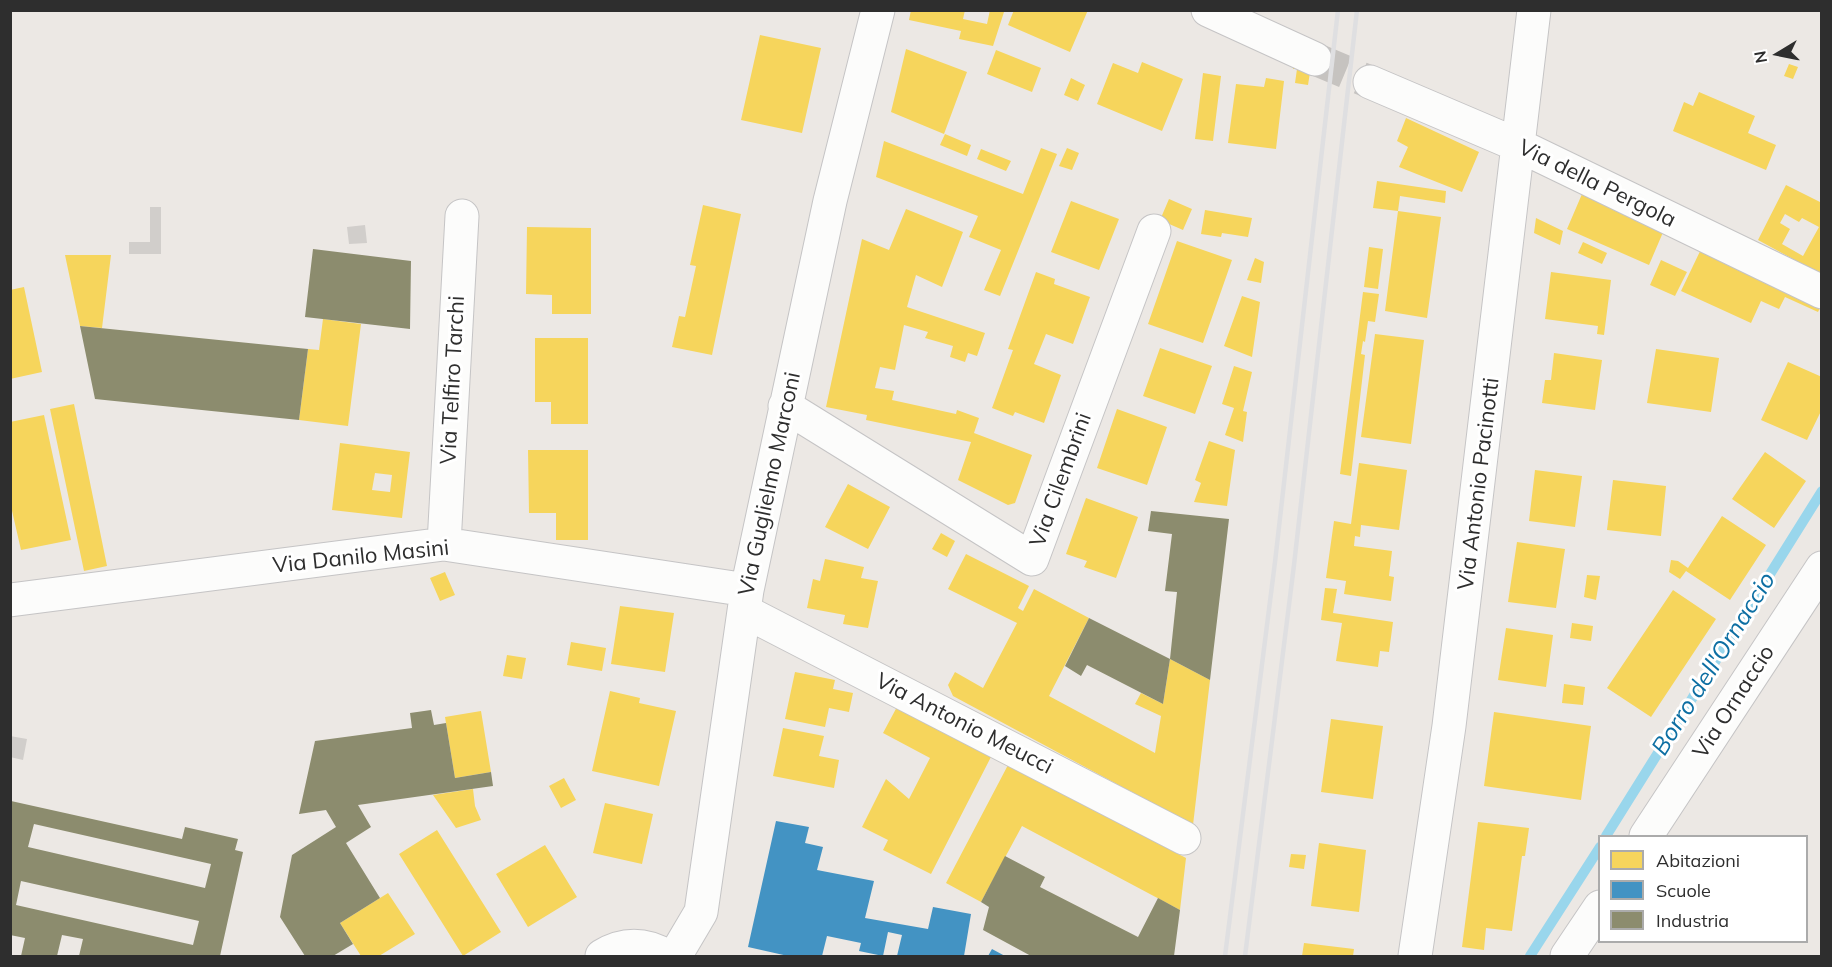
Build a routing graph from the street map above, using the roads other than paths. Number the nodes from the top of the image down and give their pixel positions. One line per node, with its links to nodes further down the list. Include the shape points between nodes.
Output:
1 (878, 10): 10 (street, Via Guglielmo Marconi, via 830,201)
2 (1208, 10): 4 (street)
3 (1534, 10): 6 (street, Via Antonio Pacinotti)
4 (1315, 59)
5 (1370, 82): 6 (street, Via della Pergola)
6 (1520, 146): 9 (street, Via della Pergola); 21 (street, Via Antonio Pacinotti, via 1449,726)
7 (462, 216): 11 (street, Via Telfiro Tarchi)
8 (1154, 231): 10 (street, Via Cilembrini, via 1032,559)
9 (1821, 292)
10 (785, 406): 14 (street, Via Guglielmo Marconi)
11 (444, 544): 13 (street, Via Danilo Masini); 14 (street, Via Danilo Masini)
12 (1821, 568): 15 (street, Via Ornaccio)
13 (10, 600)
14 (746, 600): 16 (street, Via Antonio Meucci); 20 (street, Via Guglielmo Marconi, via 701,912)
15 (1647, 835)
16 (1185, 838)
17 (1598, 909): 22 (street)
18 (602, 957): 19 (street, via 627,946 644,946)
19 (666, 957)
20 (675, 957)
21 (1414, 957)
22 (1567, 957)

